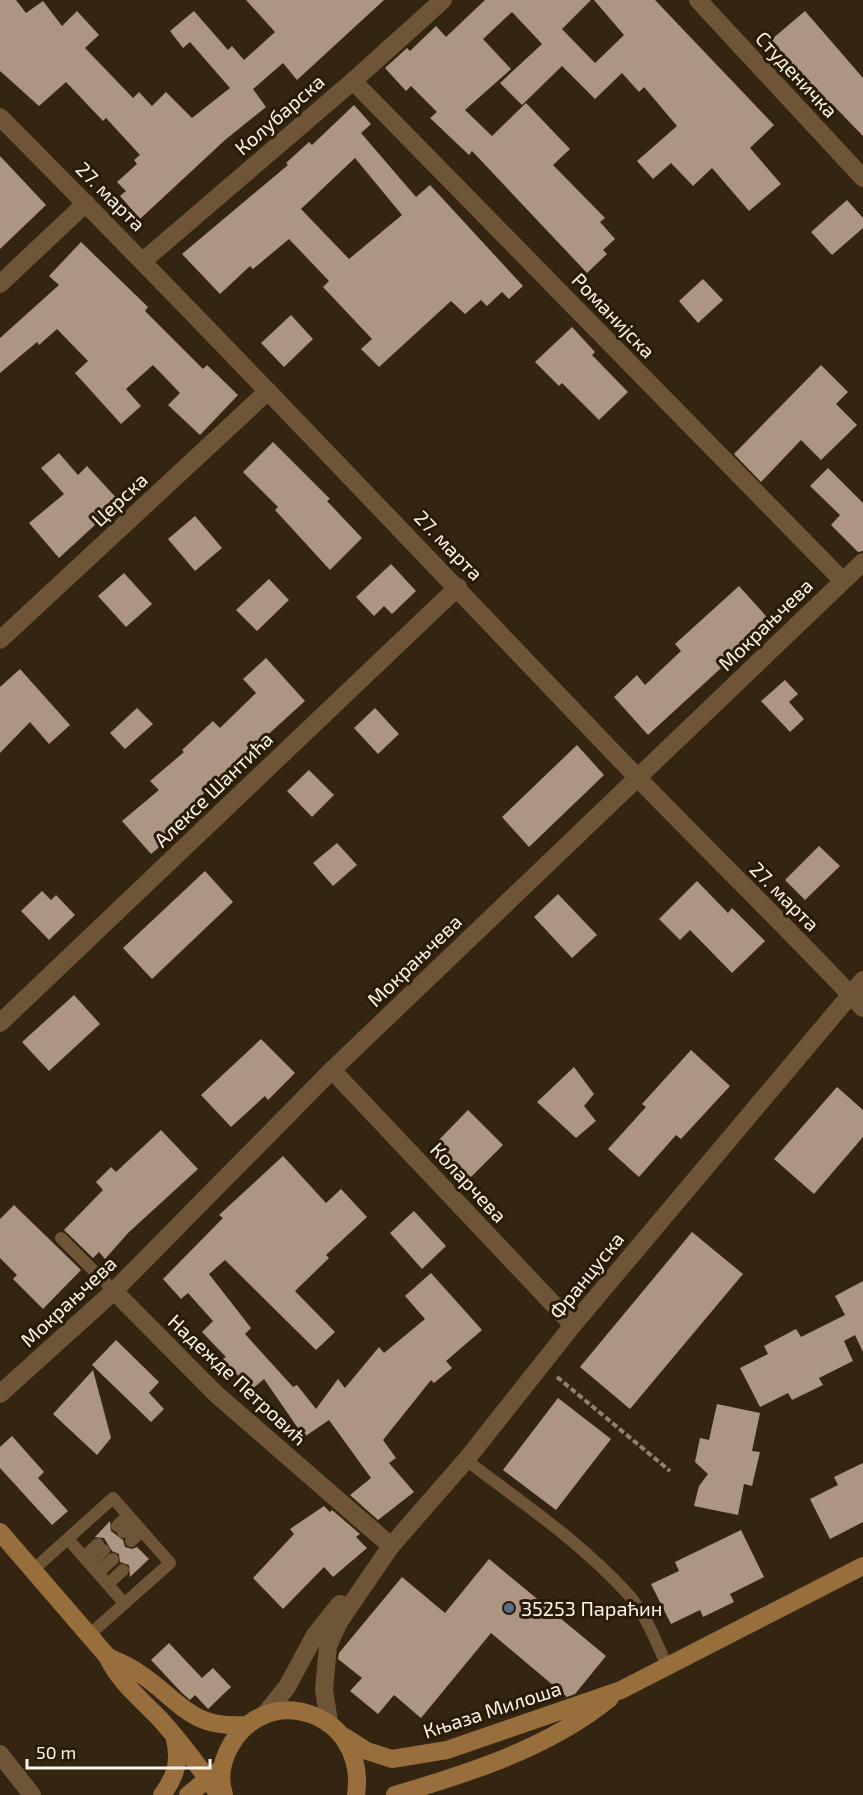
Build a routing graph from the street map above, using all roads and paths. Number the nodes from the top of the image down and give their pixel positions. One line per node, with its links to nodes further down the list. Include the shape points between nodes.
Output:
1 (443, 0): 3 (street, Колубарска)
2 (698, 0): 5 (street, Студеничка)
3 (353, 81): 7 (street, Колубарска); 11 (street, Романијска)
4 (0, 117): 6 (street, 27. марта)
5 (863, 178)
6 (86, 203): 7 (street, 27. марта); 8 (street)
7 (143, 261): 9 (street, 27. марта)
8 (0, 284)
9 (268, 391): 12 (street, 27. марта); 13 (street, Церска)
10 (863, 562): 11 (street, Мокрањчева)
11 (843, 581): 14 (street, Мокрањчева)
12 (458, 587): 14 (street, 27. марта); 18 (street, Алексе Шантића)
13 (0, 640)
14 (637, 777): 16 (street, 27. марта); 19 (street, Мокрањчева)
15 (863, 980): 16 (street, Француска)
16 (849, 993): 17 (street, 27. марта); 22 (street, Француска)
17 (863, 1008)
18 (0, 1023)
19 (332, 1070): 21 (street, Мокрањчева); 22 (street, Коларчева)
20 (61, 1238): 21 (lane, Надежде Петровић)
21 (114, 1291): 24 (street, Мокрањчева); 31 (street, Надежде Петровић, via 216,1394)
22 (573, 1325): 23 (street, Француска)
23 (543, 1366): 25 (street, Француска); 26 (path)
24 (0, 1394)
25 (466, 1460): 31 (street, Француска); 42 (lane, via 554,1527 628,1595 649,1625)
26 (670, 1471)
27 (135, 1523): 27 (lane, via 124,1533); 29 (lane, via 113,1498); 30 (lane)
28 (0, 1532): 35 (main road)
29 (68, 1539): 33 (lane); 35 (lane)
30 (152, 1542): 32 (lane); 39 (lane, via 170,1563)
31 (392, 1546): 38 (street, Француска)
32 (142, 1552)
33 (90, 1564): 33 (lane, via 105,1551); 37 (lane)
34 (863, 1566): 42 (main road, Књаза Милоша)
35 (33, 1570): 40 (main road)
36 (123, 1570): 37 (lane)
37 (108, 1584): 39 (lane)
38 (361, 1588): 44 (street, Француска, via 327,1619 305,1650 287,1687); 45 (street, Француска, via 328,1646 324,1690)
39 (124, 1603): 40 (lane)
40 (88, 1635): 41 (main road)
41 (106, 1656): 46 (main road, via 137,1671 178,1706 204,1721); 47 (main road, via 115,1674)
42 (667, 1666): 43 (main road, Књаза Милоша)
43 (621, 1690): 48 (main road, Књаза Милоша, via 421,1756 382,1757); 57 (main road, Књаза Милоша, via 585,1718 542,1742)
44 (265, 1714): 45 (main road, via 287,1710 309,1713); 46 (main road)
45 (329, 1722): 48 (main road)
46 (246, 1725): 50 (main road, via 232,1742)
47 (175, 1737): 51 (main road); 53 (main road, via 177,1769)
48 (345, 1737): 56 (main road, via 355,1757)
49 (0, 1754): 52 (street)
50 (223, 1764): 51 (main road); 55 (main road)
51 (214, 1788): 54 (main road)
52 (32, 1795)
53 (162, 1795)
54 (188, 1795)
55 (224, 1795)
56 (356, 1795)
57 (395, 1795)

